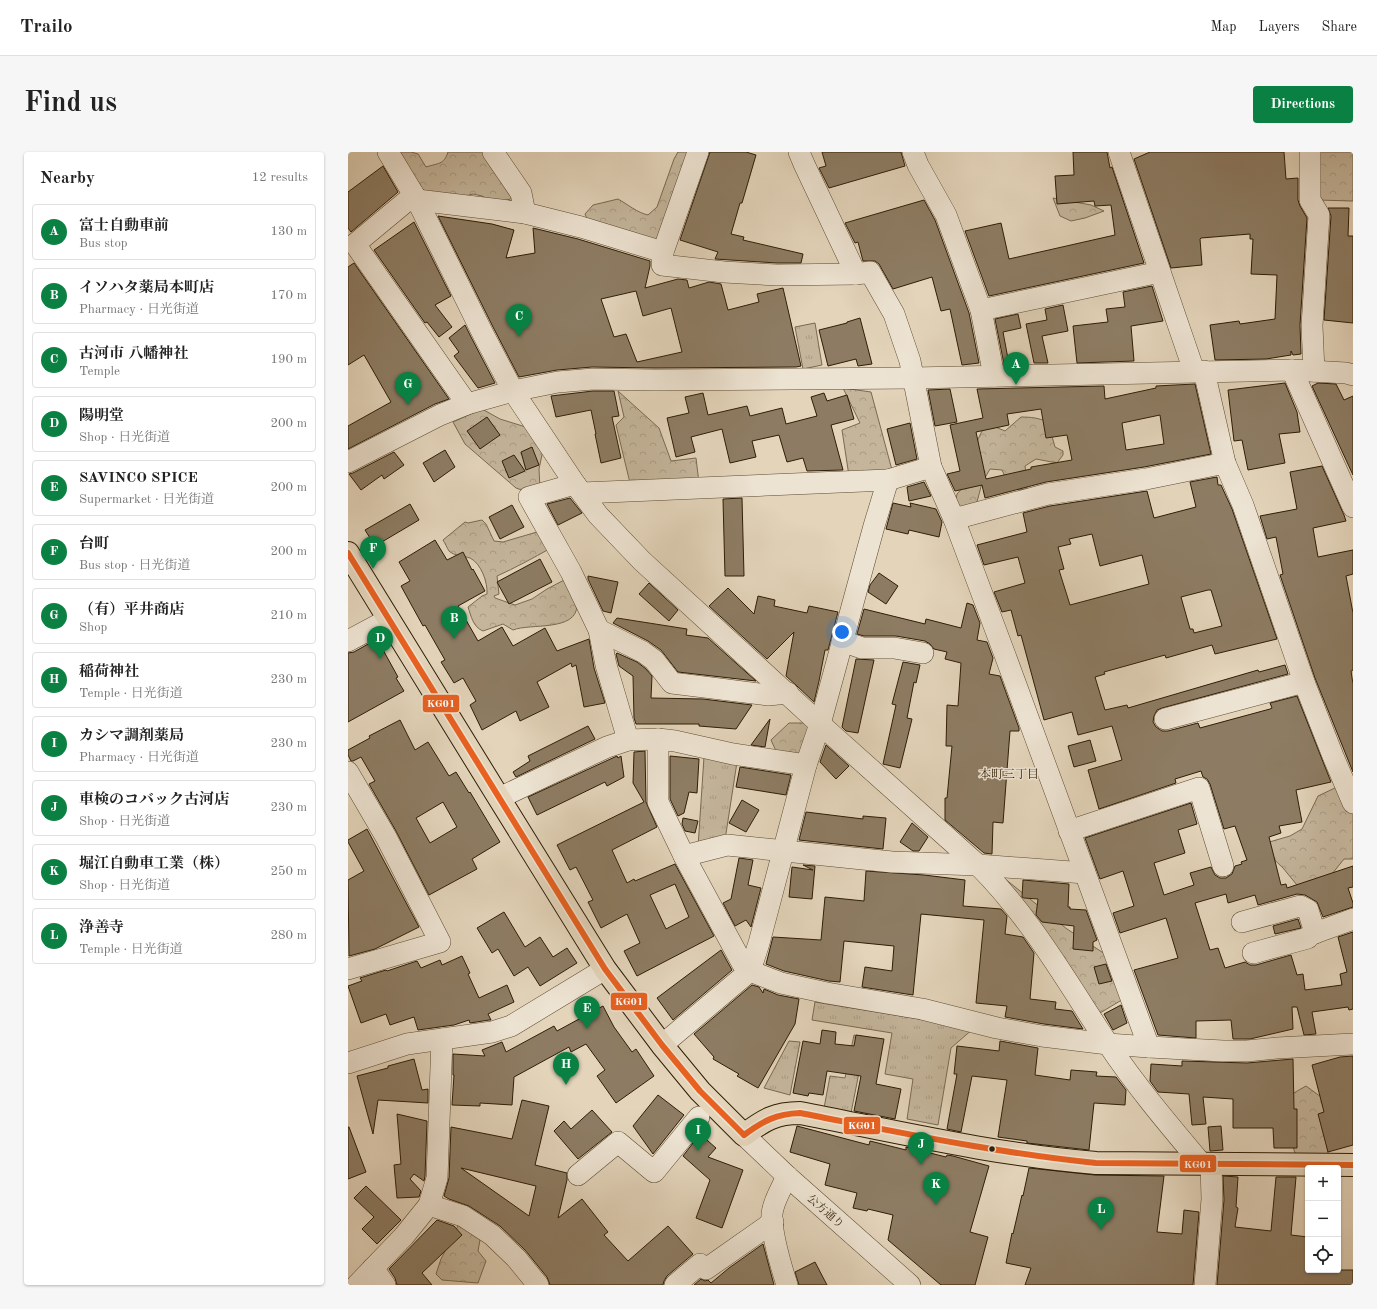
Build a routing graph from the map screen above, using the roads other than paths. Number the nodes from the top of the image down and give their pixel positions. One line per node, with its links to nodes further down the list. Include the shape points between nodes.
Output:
1 (388, 152): 8 (street)
2 (493, 152): 9 (street, via 521,193)
3 (698, 152): 10 (street)
4 (799, 152): 12 (street)
5 (913, 152): 13 (street, via 946,215)
6 (1119, 152): 11 (street)
7 (1310, 152): 16 (street, via 1310,200 1319,216 1312,326)
8 (416, 197): 9 (street); 20 (street); 21 (street, via 355,244)
9 (525, 213): 10 (street)
10 (663, 252): 12 (street, via 662,265 717,272 777,275)
11 (1160, 272): 13 (street); 15 (street)
12 (856, 274): 19 (street, via 870,272 894,314)
13 (981, 310): 18 (street)
14 (1292, 370): 15 (street); 16 (street); 27 (street)
15 (1199, 371): 18 (street); 23 (street)
16 (1314, 371): 17 (street)
17 (1351, 371)
18 (994, 376): 19 (street)
19 (913, 378): 20 (street, via 593,379 558,382); 24 (street)
20 (513, 391): 21 (street); 26 (street)
21 (468, 404): 22 (street, via 440,415)
22 (348, 462)
23 (1225, 463): 28 (street, via 1146,479 1048,494); 35 (street, via 1243,505)
24 (931, 467): 25 (street); 28 (street)
25 (888, 480): 26 (street); 33 (street)
26 (578, 489): 31 (street, via 529,497 571,572); 36 (street, via 642,561)
27 (1353, 507)
28 (954, 519): 45 (street)
29 (348, 553): 30 (main road)
30 (389, 619): 32 (street); 43 (main road)
31 (599, 630): 36 (street, via 643,652 654,660 672,683 768,695); 40 (street, via 606,665)
32 (348, 641)
33 (842, 641): 34 (street, via 862,648 894,648); 38 (street)
34 (923, 653)
35 (1304, 682): 37 (street); 44 (street)
36 (788, 693): 38 (street)
37 (1165, 719)
38 (820, 724): 41 (street); 48 (street)
39 (658, 739): 40 (street); 41 (street); 47 (street, via 658,802)
40 (628, 740): 43 (street, via 607,747)
41 (806, 765): 46 (street)
42 (348, 772): 56 (street, via 386,836 440,942)
43 (499, 798): 55 (main road)
44 (1353, 803)
45 (1069, 831): 49 (street, via 1199,788); 50 (street)
46 (783, 851): 47 (street, via 727,845); 48 (street, via 892,862); 57 (street)
47 (684, 856): 57 (street, via 742,963)
48 (978, 865): 50 (street); 59 (street, via 1028,922)
49 (1223, 866)
50 (1085, 873): 62 (street)
51 (1353, 919): 53 (street)
52 (1242, 922): 53 (street, via 1300,906 1308,910)
53 (1316, 933): 54 (street, via 1308,938)
54 (1253, 953)
55 (605, 968): 58 (street, via 511,1026 492,1032); 61 (main road)
56 (348, 969)
57 (750, 971): 59 (street, via 781,983 922,1009 997,1028); 61 (street)
58 (442, 1039): 63 (street, via 407,1044); 70 (street, via 437,1178)
59 (1108, 1044): 62 (street); 66 (street, via 1152,1105)
60 (1353, 1044): 62 (street, via 1247,1051)
61 (662, 1046): 65 (main road)
62 (1149, 1047)
63 (348, 1063)
64 (699, 1117): 68 (street, via 654,1172 618,1142)
65 (744, 1135): 66 (main road, via 763,1121 781,1114 800,1113 990,1150 1057,1160); 69 (street, 公方通り)
66 (1206, 1164): 67 (main road); 78 (street, via 1212,1199)
67 (1353, 1165)
68 (578, 1175)
69 (787, 1176): 71 (street, via 776,1199 772,1214); 77 (street, 公方通り)
70 (430, 1205): 72 (street, via 404,1236); 74 (street, via 463,1216 492,1235 516,1258)
71 (773, 1222): 75 (street, via 706,1269 700,1264); 76 (street, via 782,1272)
72 (379, 1277): 73 (street)
73 (357, 1285)
74 (538, 1285)
75 (675, 1285)
76 (787, 1285)
77 (910, 1285)
78 (1205, 1285)

